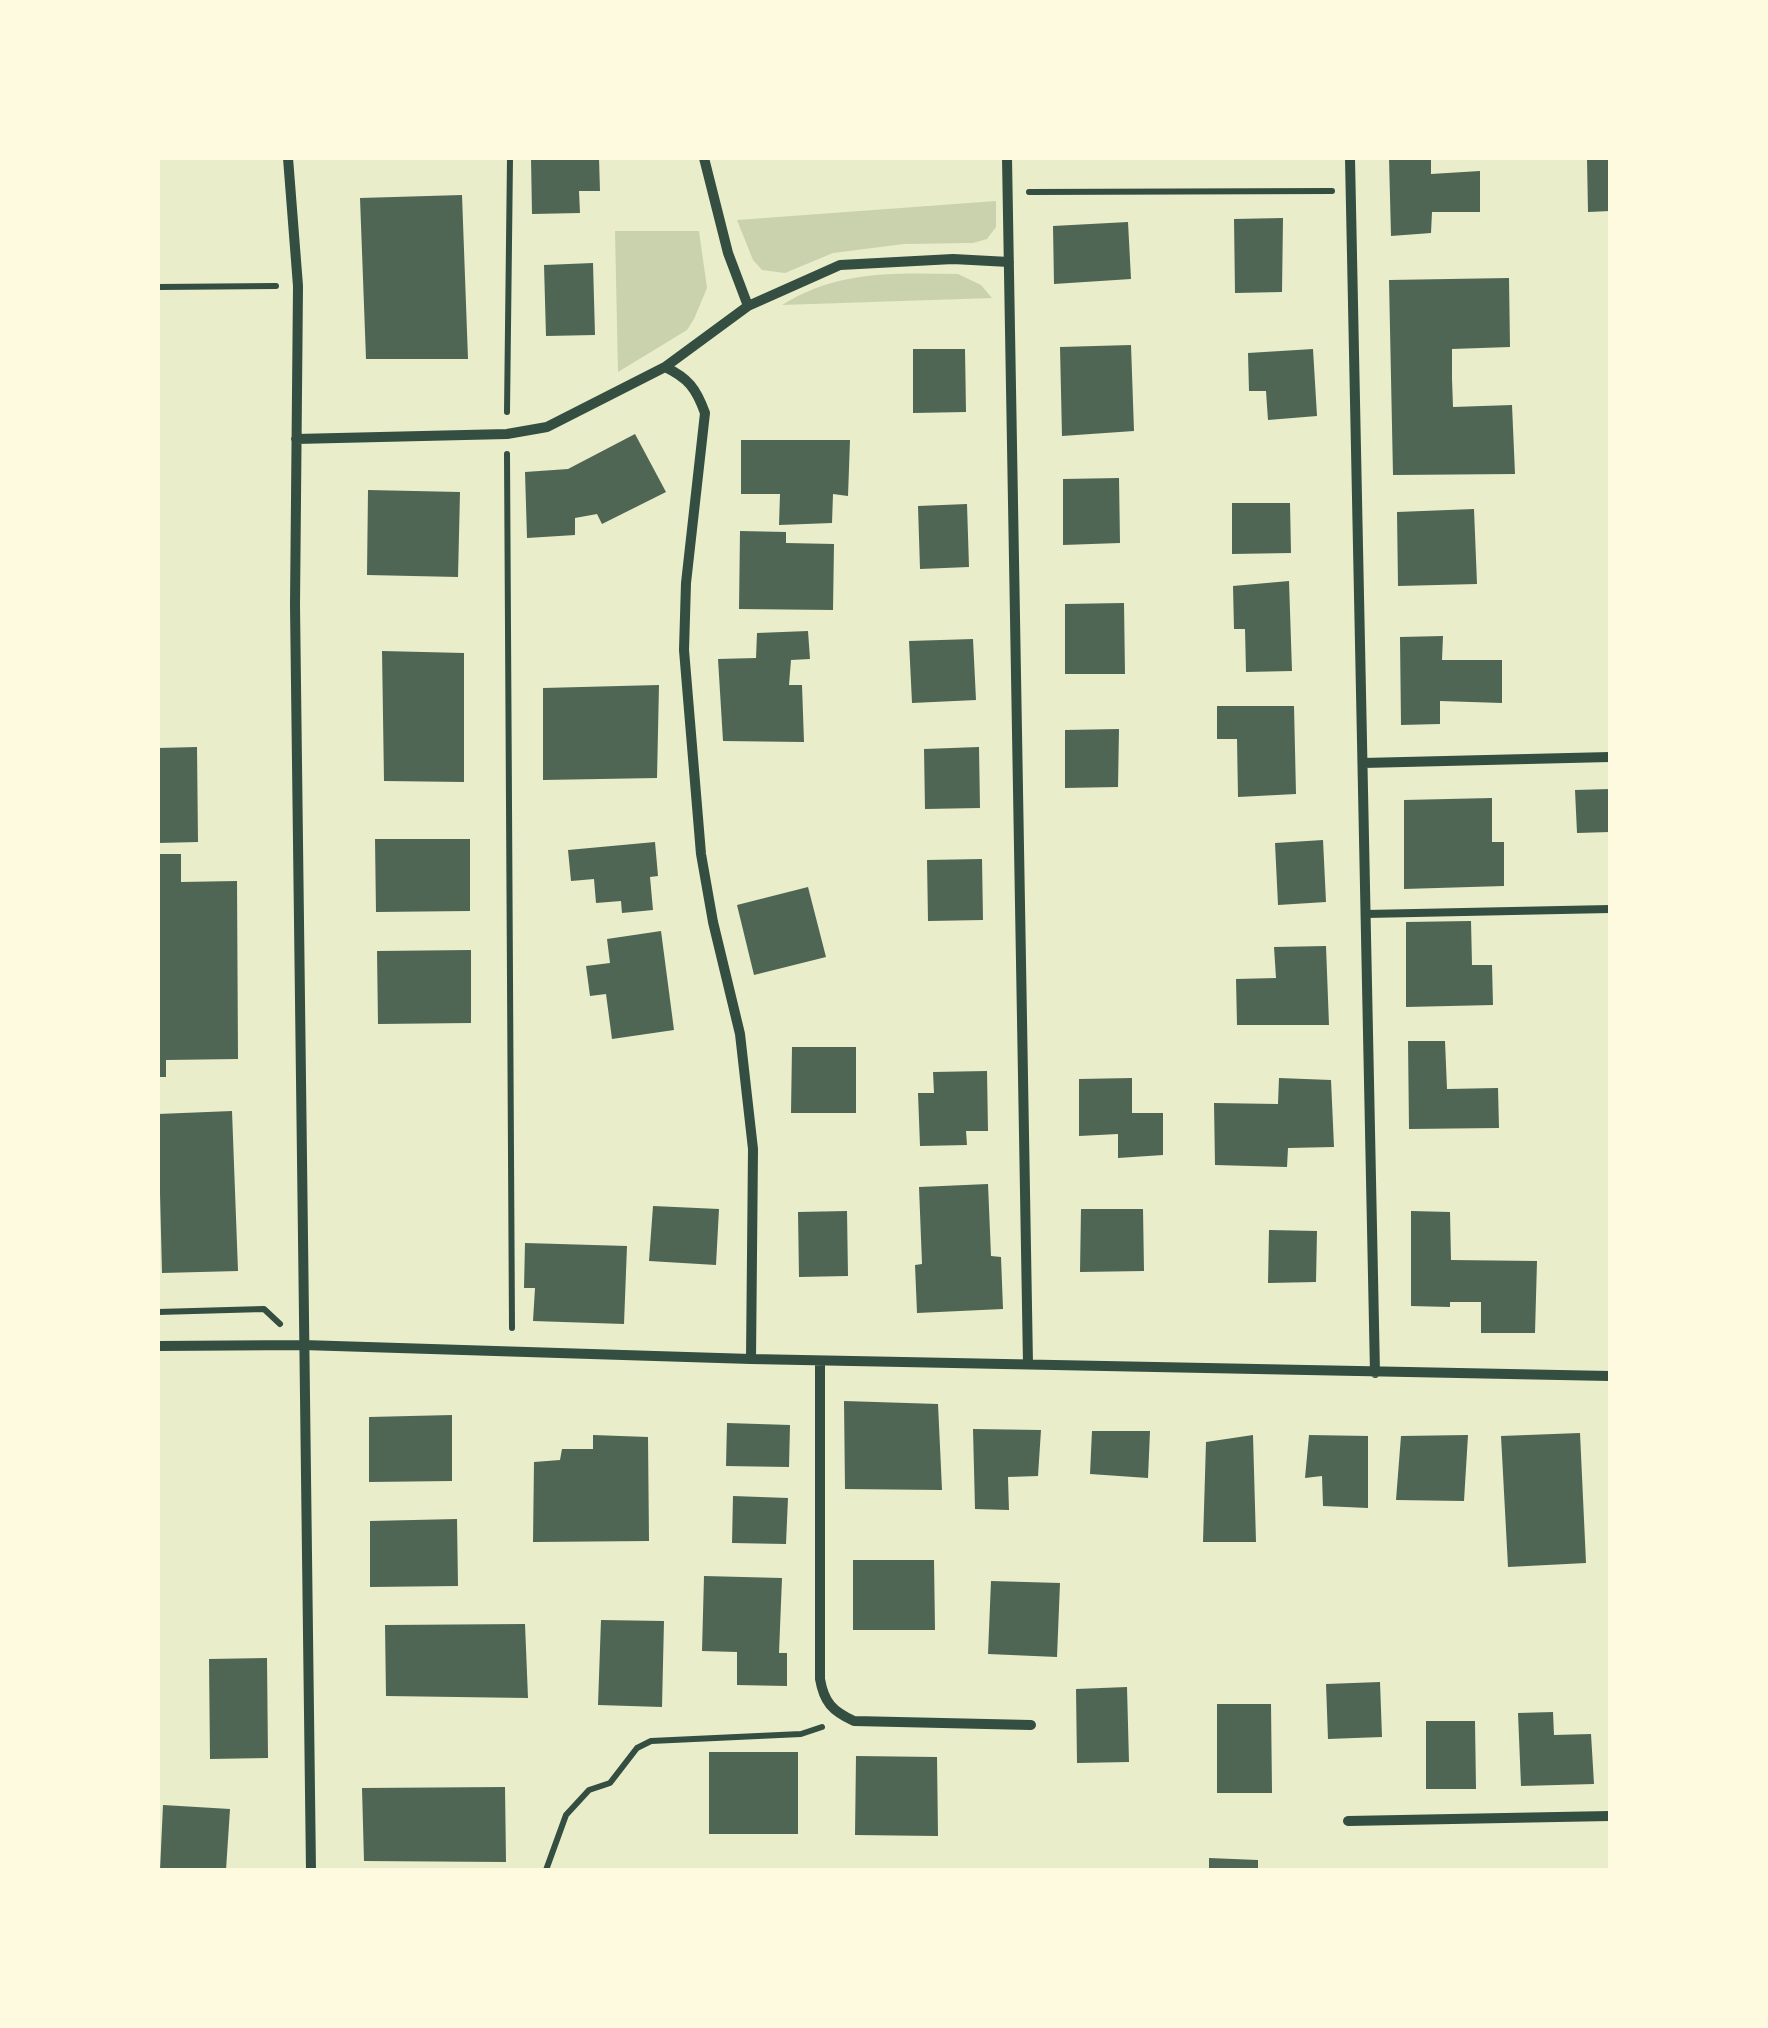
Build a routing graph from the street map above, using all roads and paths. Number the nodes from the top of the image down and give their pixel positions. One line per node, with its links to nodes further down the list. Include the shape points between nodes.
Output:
1 (288, 158): 9 (street)
2 (510, 158): 13 (path)
3 (704, 158): 11 (street)
4 (1007, 158): 6 (street)
5 (1350, 158): 7 (street)
6 (1008, 192): 7 (path); 8 (street)
7 (1351, 192): 16 (street)
8 (1009, 262): 11 (street, via 840,265); 25 (street)
9 (298, 286): 10 (path); 14 (street)
10 (158, 287)
11 (748, 306): 12 (street)
12 (665, 367): 13 (street, via 568,419); 23 (street, via 697,390 704,413 684,650 701,854 740,1034 753,1149)
13 (507, 434): 14 (street); 20 (path)
14 (296, 439): 22 (street)
15 (1610, 757): 16 (street)
16 (1363, 764): 18 (street)
17 (1610, 909): 18 (lane)
18 (1366, 914): 26 (street)
19 (158, 1312): 22 (path, via 264,1309)
20 (512, 1328)
21 (158, 1346): 22 (street)
22 (303, 1346): 23 (street); 32 (street)
23 (751, 1360): 24 (street)
24 (820, 1361): 25 (street); 28 (street, via 820,1679 823,1698)
25 (1028, 1364): 26 (street)
26 (1374, 1372): 27 (street)
27 (1610, 1376)
28 (836, 1713): 29 (street, via 854,1721); 33 (path, via 819,1730 801,1734 637,1748 610,1783 589,1790 566,1815)
29 (1031, 1725)
30 (1610, 1816): 31 (street)
31 (1348, 1821)
32 (311, 1870)
33 (546, 1870)

